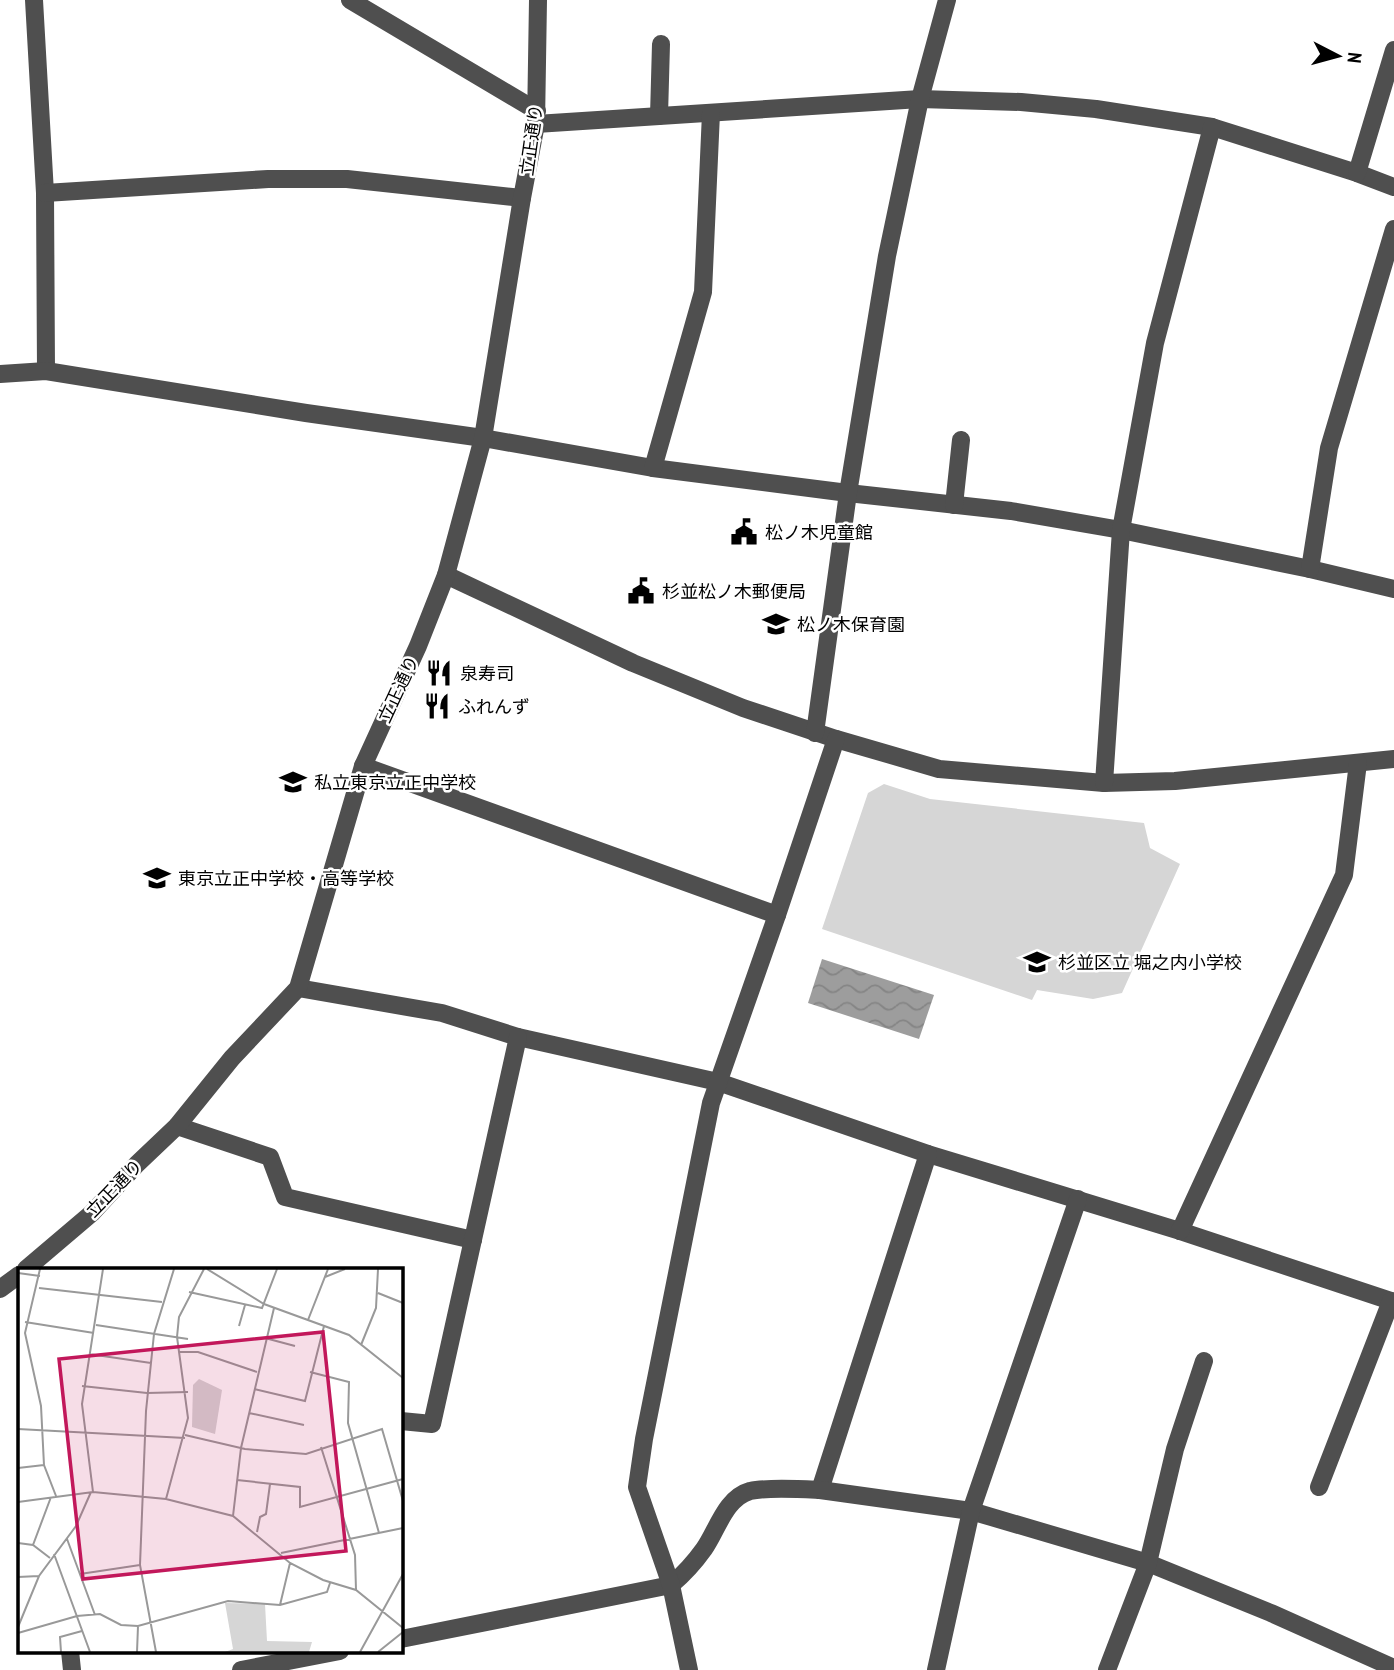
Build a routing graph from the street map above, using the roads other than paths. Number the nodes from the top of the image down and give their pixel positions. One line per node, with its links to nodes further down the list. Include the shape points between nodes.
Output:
1 (34, 0): 14 (street)
2 (350, 0): 10 (street)
3 (538, 0): 10 (street, 立正通り)
4 (947, 0): 7 (street)
5 (661, 44): 9 (street)
6 (1394, 50): 12 (street)
7 (920, 99): 8 (street); 11 (street, via 1096,109); 22 (street, via 887,256)
8 (710, 113): 9 (street); 21 (street, via 703,292)
9 (659, 116): 10 (street)
10 (537, 118): 15 (street, 立正通り)
11 (1212, 127): 12 (street); 24 (street, via 1155,342)
12 (1357, 173): 13 (street)
13 (1394, 187)
14 (45, 193): 15 (street, via 347,179); 17 (street)
15 (522, 198): 19 (street, 立正通り)
16 (1394, 229): 25 (street, via 1328,448)
17 (47, 371): 18 (street); 19 (street)
18 (0, 374)
19 (483, 438): 21 (street); 26 (street, 立正通り)
20 (961, 440): 23 (street)
21 (653, 468): 22 (street)
22 (848, 493): 23 (street); 28 (street)
23 (954, 505): 24 (street)
24 (1121, 530): 25 (street); 33 (street)
25 (1310, 569): 27 (street)
26 (446, 575): 28 (street, via 633,663); 32 (street, 立正通り)
27 (1394, 589)
28 (815, 733): 29 (street)
29 (835, 739): 33 (street, via 939,769); 34 (street)
30 (1394, 760): 31 (street)
31 (1358, 763): 33 (street, via 1175,781); 41 (street, via 1344,875)
32 (363, 766): 34 (street); 35 (street, 立正通り)
33 (1104, 783)
34 (777, 915): 37 (street)
35 (298, 988): 36 (street, via 442,1013); 38 (street, 立正通り)
36 (518, 1037): 37 (street); 42 (street)
37 (718, 1082): 39 (street); 53 (street, via 710,1103 637,1487)
38 (177, 1126): 42 (street, via 270,1157 285,1197); 43 (street, 立正通り)
39 (928, 1154): 40 (street); 50 (street)
40 (1078, 1199): 41 (street); 51 (street)
41 (1180, 1231): 46 (street)
42 (473, 1240): 48 (street, via 432,1424)
43 (32, 1267)
44 (18, 1276): 45 (street)
45 (0, 1289)
46 (1393, 1302): 49 (street)
47 (1204, 1361): 52 (street, via 1175,1449)
48 (402, 1421)
49 (1319, 1487)
50 (820, 1490): 51 (street); 53 (street, via 748,1492 730,1504 705,1548)
51 (971, 1511): 52 (street); 61 (street)
52 (1148, 1563): 57 (street); 62 (street)
53 (671, 1585): 54 (street); 60 (street)
54 (402, 1639)
55 (71, 1652): 58 (street)
56 (334, 1656): 59 (street)
57 (1394, 1668)
58 (72, 1670)
59 (242, 1670)
60 (689, 1670)
61 (936, 1670)
62 (1107, 1670)

